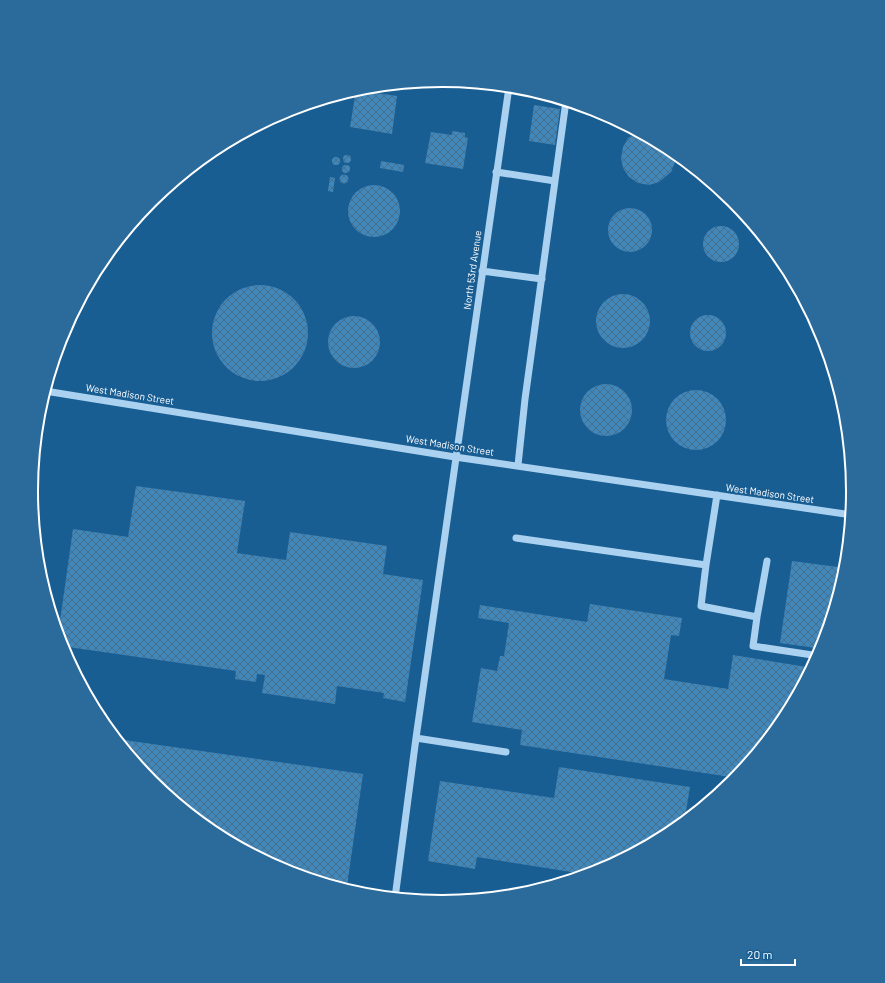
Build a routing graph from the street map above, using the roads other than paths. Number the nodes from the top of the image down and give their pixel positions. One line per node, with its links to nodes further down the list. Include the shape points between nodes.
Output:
1 (507, 92): 3 (street, North 53rd Avenue)
2 (565, 106): 4 (street)
3 (496, 172): 4 (street); 5 (street, North 53rd Avenue)
4 (555, 181): 6 (street)
5 (482, 271): 6 (street); 8 (street, North 53rd Avenue)
6 (542, 279): 9 (street)
7 (51, 392): 8 (street, West Madison Street)
8 (456, 457): 9 (street, West Madison Street); 17 (street, North 53rd Avenue)
9 (518, 466): 10 (street, West Madison Street)
10 (716, 495): 11 (street, West Madison Street); 14 (street)
11 (846, 514)
12 (516, 538): 14 (street)
13 (767, 561): 15 (street)
14 (706, 565): 15 (street, via 701,606)
15 (757, 617): 16 (street, via 753,646)
16 (812, 655)
17 (416, 738): 18 (street); 19 (street, North 53rd Avenue)
18 (506, 752)
19 (396, 893)

